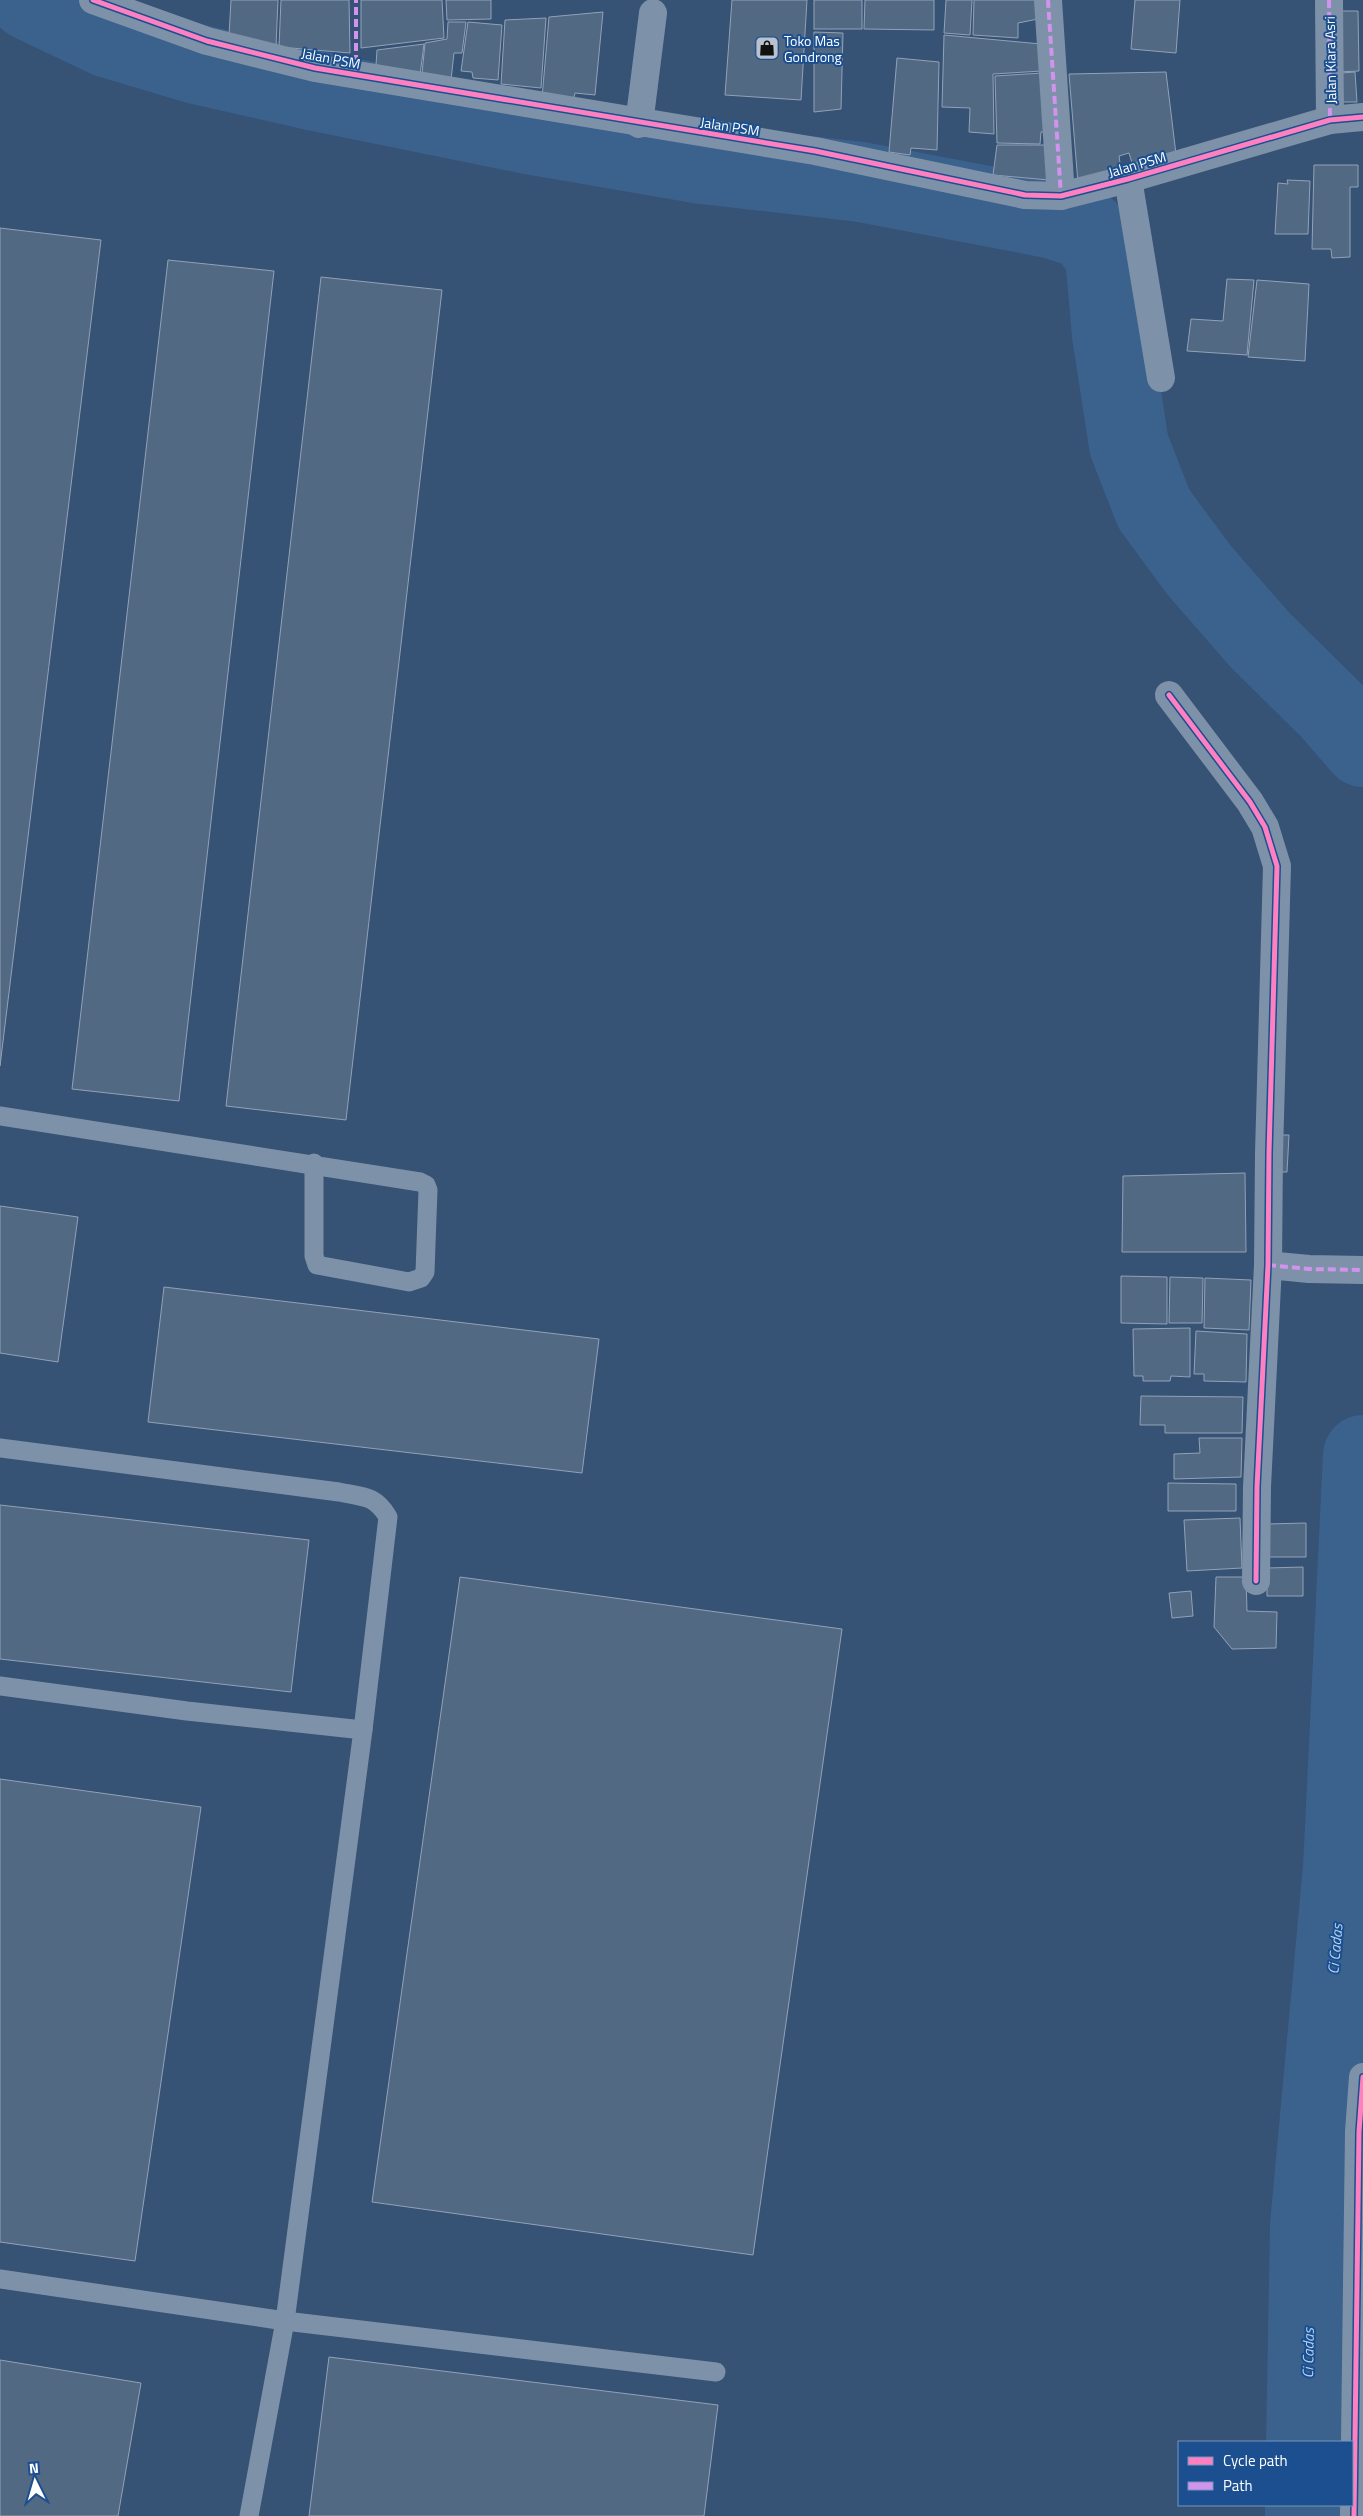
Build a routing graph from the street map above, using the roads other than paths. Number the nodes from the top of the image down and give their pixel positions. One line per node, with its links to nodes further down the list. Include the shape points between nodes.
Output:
1 (93, 0): 7 (street, Jalan PSM, via 207,41 315,68)
2 (1048, 0): 9 (street)
3 (1329, 0): 6 (street, Jalan Kiara Asri)
4 (654, 14): 7 (street)
5 (1361, 117): 6 (street, Jalan PSM)
6 (1330, 120): 8 (street, Jalan PSM)
7 (639, 124): 9 (street, Jalan PSM, via 815,151 1025,195)
8 (1128, 179): 9 (street, Jalan PSM); 10 (street)
9 (1061, 196)
10 (1161, 378)
11 (1169, 695): 14 (street, via 1250,802 1265,827 1277,866)
12 (0, 1116): 13 (lane)
13 (314, 1163): 13 (lane, via 426,1185 425,1272 421,1278 409,1282 317,1265 314,1256)
14 (1268, 1265): 15 (street); 17 (street)
15 (1363, 1270)
16 (0, 1448): 19 (lane, via 371,1498 388,1517)
17 (1256, 1581)
18 (0, 1686): 19 (lane)
19 (363, 1730): 22 (lane)
20 (1363, 2077): 25 (street, via 1359,2132)
21 (0, 2279): 22 (lane)
22 (285, 2321): 23 (lane); 24 (lane)
23 (716, 2372)
24 (249, 2516)
25 (1354, 2516)

